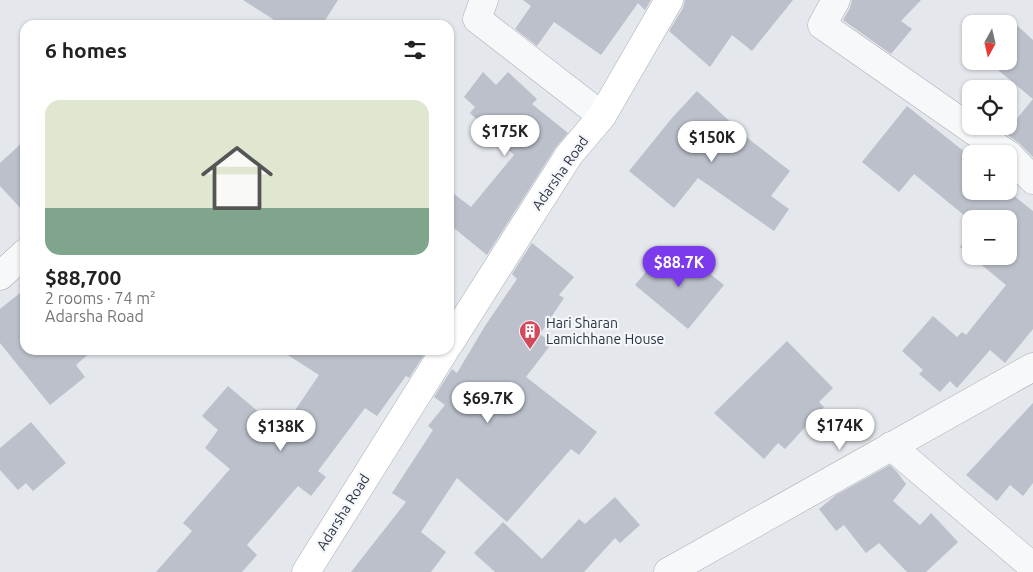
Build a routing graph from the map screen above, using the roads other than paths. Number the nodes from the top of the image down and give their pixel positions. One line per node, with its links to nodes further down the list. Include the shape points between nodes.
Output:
1 (484, 0): 4 (street, via 477,19)
2 (669, 0): 4 (main road, Adarsha Road)
3 (836, 0): 5 (street, via 822,25)
4 (602, 116): 10 (main road, Adarsha Road, via 570,156)
5 (995, 145)
6 (1017, 163): 7 (street)
7 (1033, 180)
8 (20, 258): 9 (street)
9 (0, 276)
10 (454, 335)
11 (442, 355): 15 (main road, Adarsha Road)
12 (1033, 367): 13 (street)
13 (891, 446): 14 (street); 16 (street)
14 (1033, 567)
15 (306, 572)
16 (668, 572)

